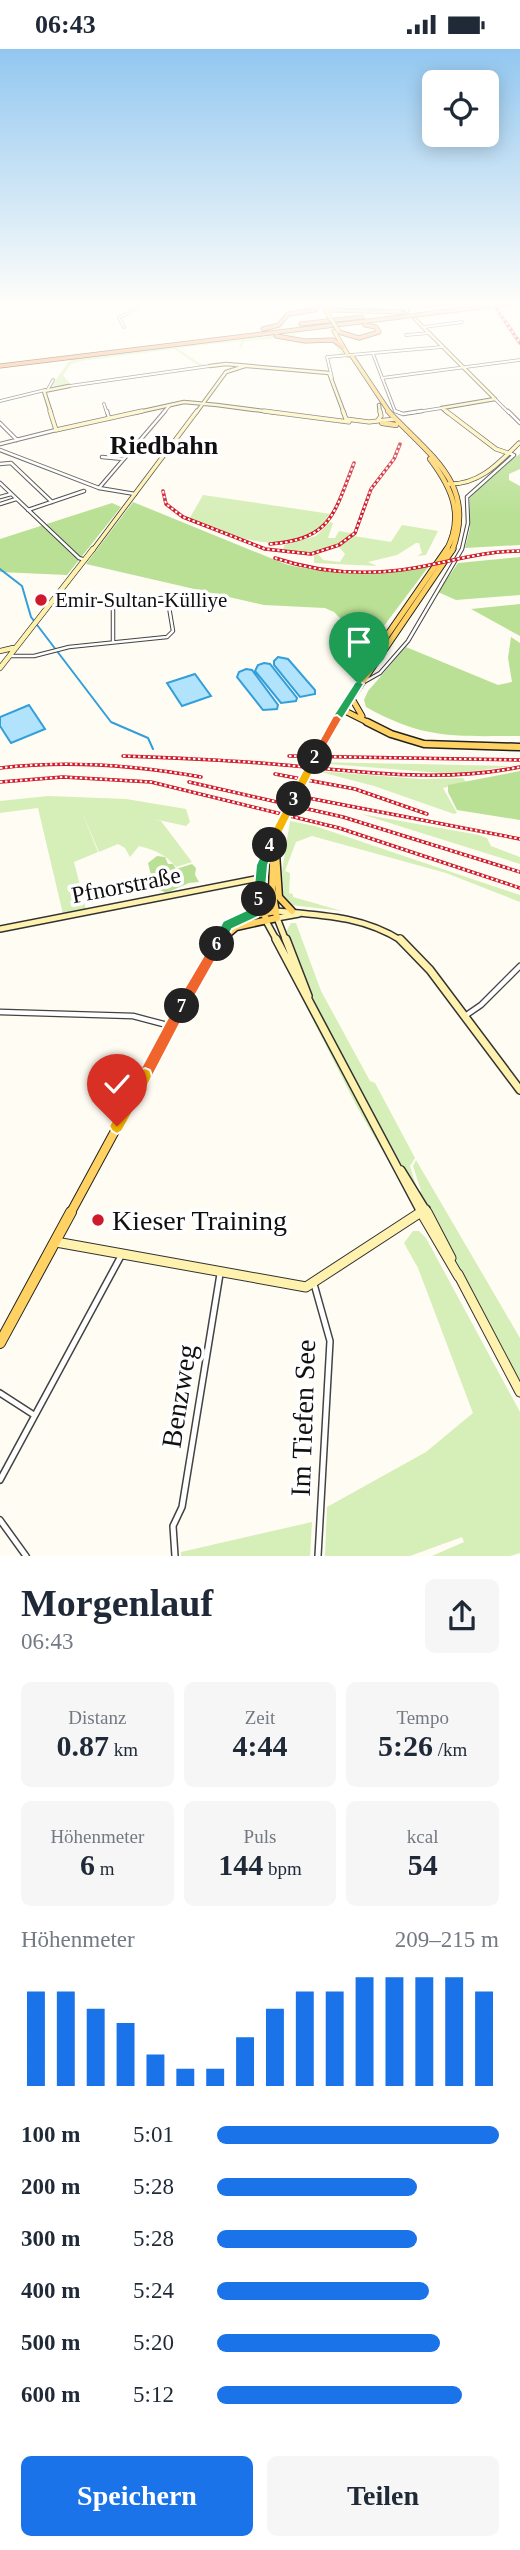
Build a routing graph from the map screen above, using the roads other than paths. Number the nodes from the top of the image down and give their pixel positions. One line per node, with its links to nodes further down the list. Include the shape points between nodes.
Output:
1 (165, 372): 14 (street)
2 (226, 372): 16 (main road)
3 (317, 372): 10 (main road)
4 (331, 372): 11 (street)
5 (359, 372): 22 (main road)
6 (361, 372): 29 (main road)
7 (380, 372): 12 (street)
8 (428, 372): 12 (street)
9 (467, 372): 17 (main road)
10 (325, 373): 11 (main road)
11 (332, 378): 24 (main road)
12 (382, 378): 25 (street, via 395,411)
13 (53, 380): 15 (street)
14 (69, 386): 15 (main road)
15 (46, 390): 18 (street); 33 (main road)
16 (209, 394): 21 (main road, via 208,400); 23 (main road)
17 (495, 399): 25 (main road); 32 (street)
18 (0, 401)
19 (104, 404): 26 (street)
20 (170, 405): 23 (main road, via 189,402); 26 (main road); 42 (street)
21 (217, 405): 23 (main road); 23 (main road); 27 (main road)
22 (379, 405): 28 (main road, via 381,418); 29 (main road)
23 (199, 407): 51 (main road)
24 (341, 408): 27 (main road, via 342,418); 28 (main road, via 345,419)
25 (442, 408): 37 (main road)
26 (109, 418): 33 (main road)
27 (335, 419): 31 (main road)
28 (375, 421): 29 (main road)
29 (393, 421): 31 (main road); 45 (main road)
30 (0, 423): 34 (street)
31 (382, 423)
32 (520, 423)
33 (56, 430): 34 (street)
34 (17, 440): 36 (street)
35 (520, 443): 39 (main road)
36 (0, 445)
37 (498, 449): 39 (main road); 41 (main road)
38 (0, 450): 47 (street)
39 (508, 451): 41 (main road); 46 (main road, via 482,478); 65 (street, via 513,458 467,497 462,549 408,641 380,673)
40 (102, 457): 42 (street)
41 (500, 457): 45 (main road, via 476,478)
42 (124, 459): 47 (street)
43 (0, 464): 54 (street, via 9,462)
44 (0, 483): 50 (street)
45 (452, 484): 46 (main road); 49 (main road); 63 (main road, via 456,510 453,541 383,640)
46 (464, 485): 49 (main road)
47 (99, 488): 51 (street)
48 (84, 491): 54 (street)
49 (457, 493): 63 (main road, via 461,528 450,557)
50 (11, 494): 52 (street); 53 (street)
51 (135, 494): 57 (main road)
52 (0, 497)
53 (16, 499): 55 (street); 56 (street)
54 (52, 502): 56 (street)
55 (0, 504)
56 (28, 510): 57 (street)
57 (85, 560): 58 (main road)
58 (39, 619): 60 (main road)
59 (113, 642): 59 (street, via 172,634 168,601 113,604); 62 (street)
60 (16, 647): 61 (main road); 62 (main road)
61 (0, 654): 62 (main road); 64 (main road)
62 (9, 656): 64 (main road)
63 (371, 665): 65 (main road)
64 (1, 667)
65 (359, 684): 66 (main road)
66 (351, 697): 67 (main road); 68 (main road)
67 (343, 709): 68 (main road); 69 (main road)
68 (360, 717): 69 (main road); 70 (main road, via 406,739 452,746)
69 (334, 724): 71 (main road)
70 (520, 747)
71 (274, 841): 72 (main road); 73 (main road, via 266,849)
72 (275, 852): 74 (main road); 76 (main road, via 279,897)
73 (260, 878): 74 (main road); 75 (main road); 80 (main road, Pfnorstraße)
74 (272, 878): 77 (main road)
75 (260, 895): 78 (main road, via 257,909); 79 (main road)
76 (291, 914): 77 (main road); 81 (main road); 85 (main road, via 360,921 401,940)
77 (276, 915): 79 (main road); 81 (main road)
78 (247, 916): 79 (main road); 82 (main road, via 230,923)
79 (265, 917): 82 (main road, via 236,927); 86 (main road)
80 (0, 929)
81 (283, 933): 86 (main road)
82 (218, 943): 87 (main road)
83 (520, 967): 85 (street)
84 (0, 1012): 87 (street, via 133,1016)
85 (465, 1016): 88 (main road)
86 (320, 1025): 89 (main road)
87 (172, 1026): 90 (main road)
88 (520, 1090)
89 (424, 1211): 93 (main road); 94 (main road)
90 (56, 1242): 91 (main road); 95 (main road)
91 (122, 1254): 92 (main road); 98 (street)
92 (220, 1272): 94 (main road, via 298,1286); 102 (street, Benzweg, via 182,1507 173,1525)
93 (459, 1277): 97 (main road)
94 (314, 1284): 103 (street, Im Tiefen See, via 330,1338)
95 (0, 1343)
96 (0, 1392): 98 (street)
97 (520, 1392)
98 (34, 1415): 99 (street)
99 (0, 1481)
100 (0, 1520): 101 (street)
101 (26, 1556)
102 (175, 1556)
103 (318, 1556)

